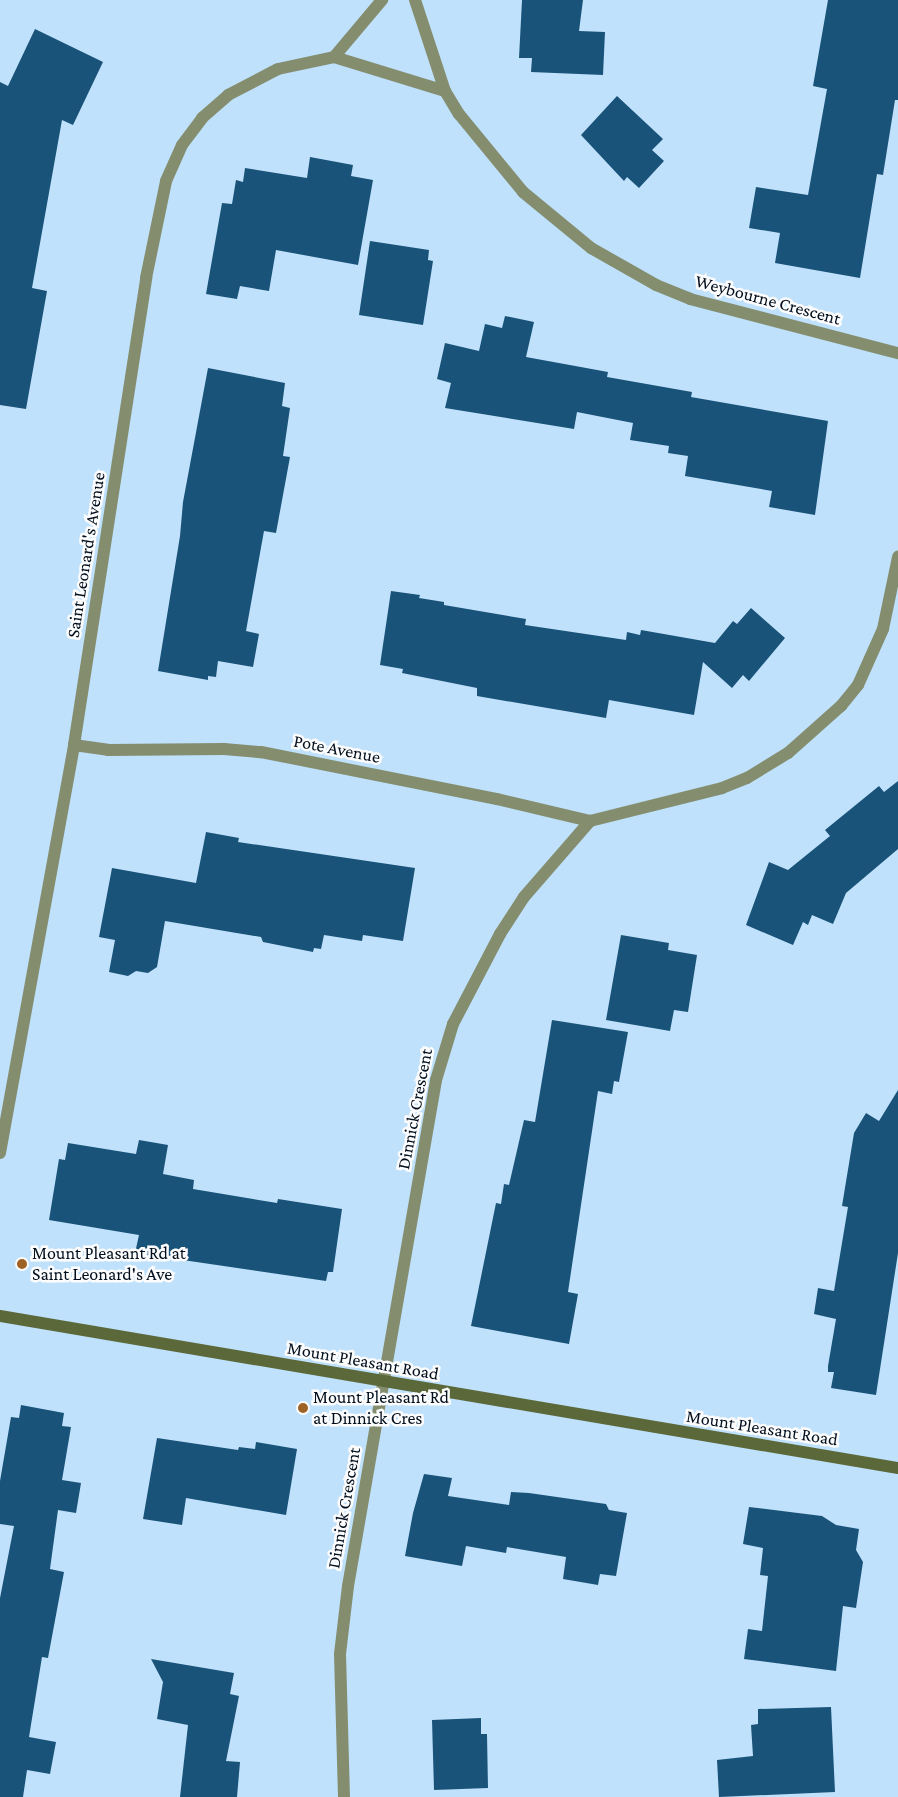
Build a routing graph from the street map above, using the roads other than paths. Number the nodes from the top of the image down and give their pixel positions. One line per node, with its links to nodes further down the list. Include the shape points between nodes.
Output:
1 (382, 0): 3 (street)
2 (415, 0): 4 (street, Weybourne Crescent)
3 (334, 56): 4 (street); 7 (street, Saint Leonard's Avenue, via 278,69 228,95 202,118 182,144 166,181 146,278)
4 (445, 91): 5 (street, Weybourne Crescent, via 523,192 550,217 622,268 656,285 725,310)
5 (898, 353)
6 (898, 556): 8 (street, via 883,629 872,657 858,685 820,728 767,767 722,788)
7 (74, 745): 8 (street, Pote Avenue, via 108,750 224,749 262,752 512,802); 9 (street, Saint Leonard's Avenue)
8 (590, 821): 11 (street, Dinnick Crescent, via 524,897 500,934 453,1024 436,1080)
9 (0, 1152)
10 (0, 1316): 11 (main road, Mount Pleasant Road)
11 (383, 1382): 12 (main road, Mount Pleasant Road); 13 (street, Dinnick Crescent, via 348,1586 340,1654)
12 (898, 1468)
13 (344, 1797)

